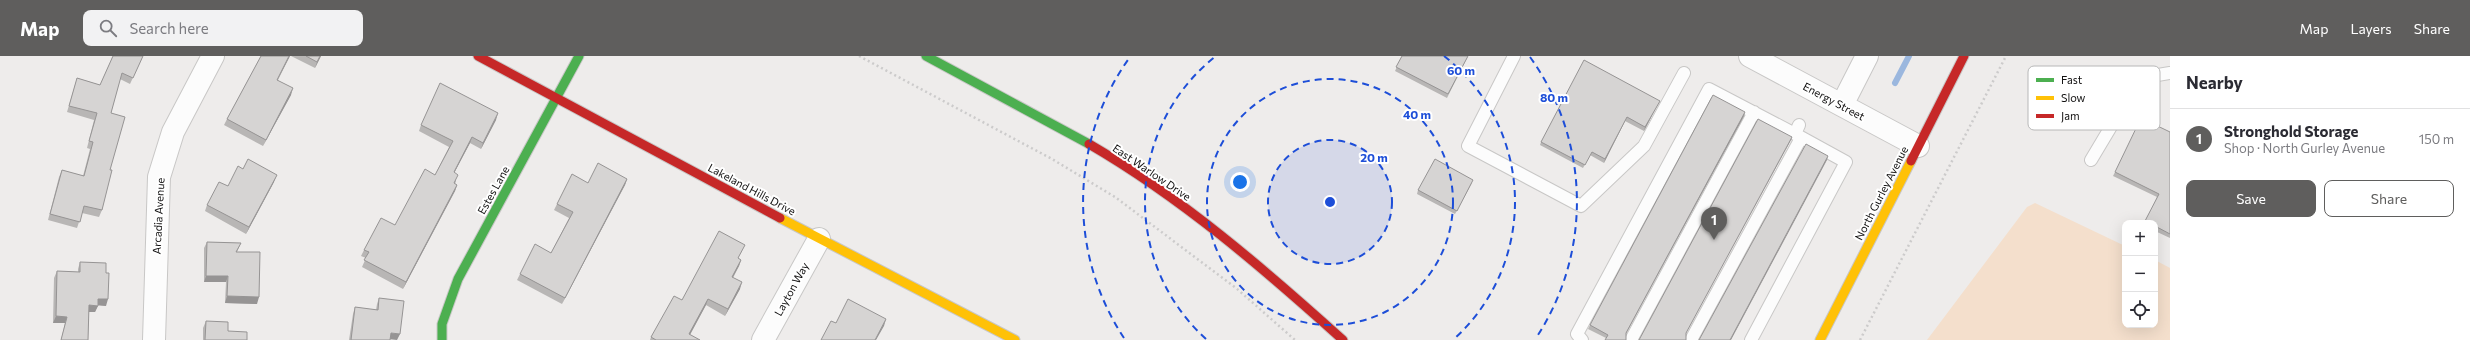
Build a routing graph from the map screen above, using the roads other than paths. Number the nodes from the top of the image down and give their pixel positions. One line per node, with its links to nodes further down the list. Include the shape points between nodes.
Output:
1 (213, 56): 20 (street, Arcadia Avenue, via 172,132 159,177)
2 (478, 56): 12 (street, Lakeland Hills Drive)
3 (579, 56): 12 (street, Estes Lane)
4 (926, 56): 24 (street, East Warlow Drive, via 1069,131 1163,191 1263,268)
5 (1514, 56): 9 (lane, via 1468,146 1581,206 1644,146)
6 (1750, 56): 13 (street, Energy Street)
7 (1867, 56): 13 (street)
8 (1964, 56): 17 (street, North Gurley Avenue)
9 (1684, 73)
10 (2170, 74): 11 (lane)
11 (2160, 75)
12 (557, 98): 19 (street, Lakeland Hills Drive); 21 (street, Estes Lane, via 458,279 442,324)
13 (1842, 105): 17 (street, Energy Street)
14 (1754, 112): 16 (lane); 25 (lane, via 1709,89 1577,334); 26 (lane)
15 (2108, 130): 18 (lane)
16 (1798, 132): 27 (lane); 28 (lane, via 1846,162)
17 (1918, 146): 29 (street, North Gurley Avenue)
18 (2090, 160)
19 (819, 239): 22 (street, Layton Way); 23 (street, Lakeland Hills Drive)
20 (154, 340)
21 (442, 340)
22 (763, 340)
23 (1015, 340)
24 (1343, 340)
25 (1582, 340)
26 (1631, 340)
27 (1691, 340)
28 (1751, 340)
29 (1820, 340)

